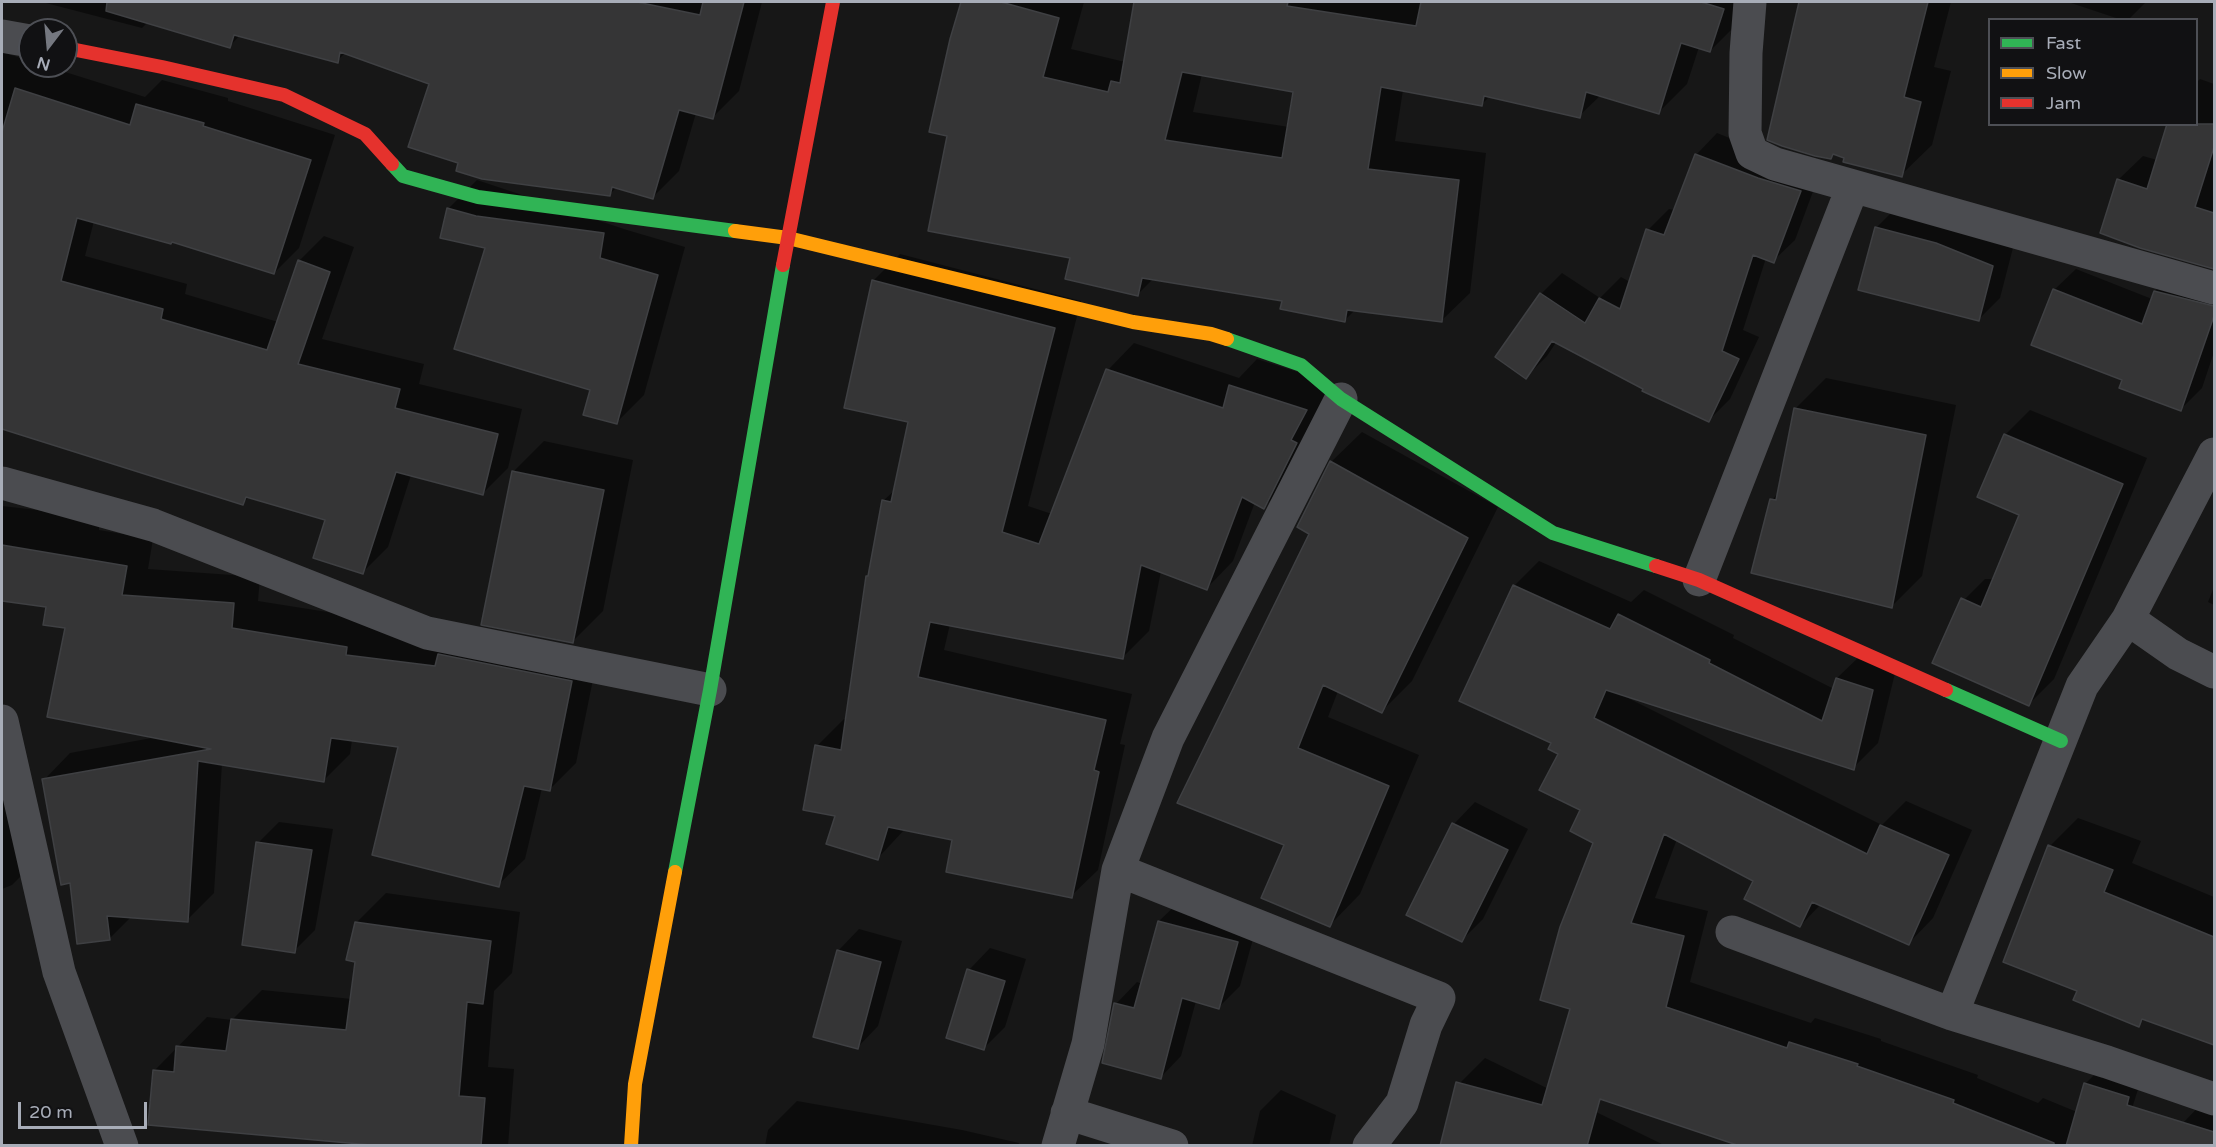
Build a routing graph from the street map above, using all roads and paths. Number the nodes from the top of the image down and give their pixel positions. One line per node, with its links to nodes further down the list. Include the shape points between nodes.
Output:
1 (833, 2): 7 (street)
2 (1750, 2): 6 (street, via 1745,134 1752,153 1775,164)
3 (2, 36): 4 (street)
4 (18, 39)
5 (78, 50): 7 (street, via 284,96 364,134 403,176 478,197)
6 (1853, 186): 8 (street); 12 (street)
7 (788, 238): 9 (street, via 1133,322 1211,334 1301,365); 15 (street)
8 (2214, 288)
9 (1341, 399): 12 (street, via 1553,533); 18 (street, via 1168,738)
10 (2214, 454): 13 (street)
11 (2, 483): 15 (street, via 153,525 427,633)
12 (1699, 580): 17 (street)
13 (2128, 619): 14 (street, via 2178,654); 17 (street, via 2082,686)
14 (2214, 672)
15 (710, 690): 24 (street, via 635,1083)
16 (2, 722): 23 (street, via 59,972)
17 (2061, 741): 20 (street)
18 (1118, 870): 22 (street, via 1088,1044); 27 (street, via 1439,998 1426,1025 1402,1103)
19 (1732, 932): 20 (street)
20 (1952, 1014): 21 (street)
21 (2214, 1099)
22 (1067, 1113): 25 (street); 26 (street)
23 (122, 1146)
24 (631, 1146)
25 (1058, 1146)
26 (1172, 1146)
27 (1368, 1146)

